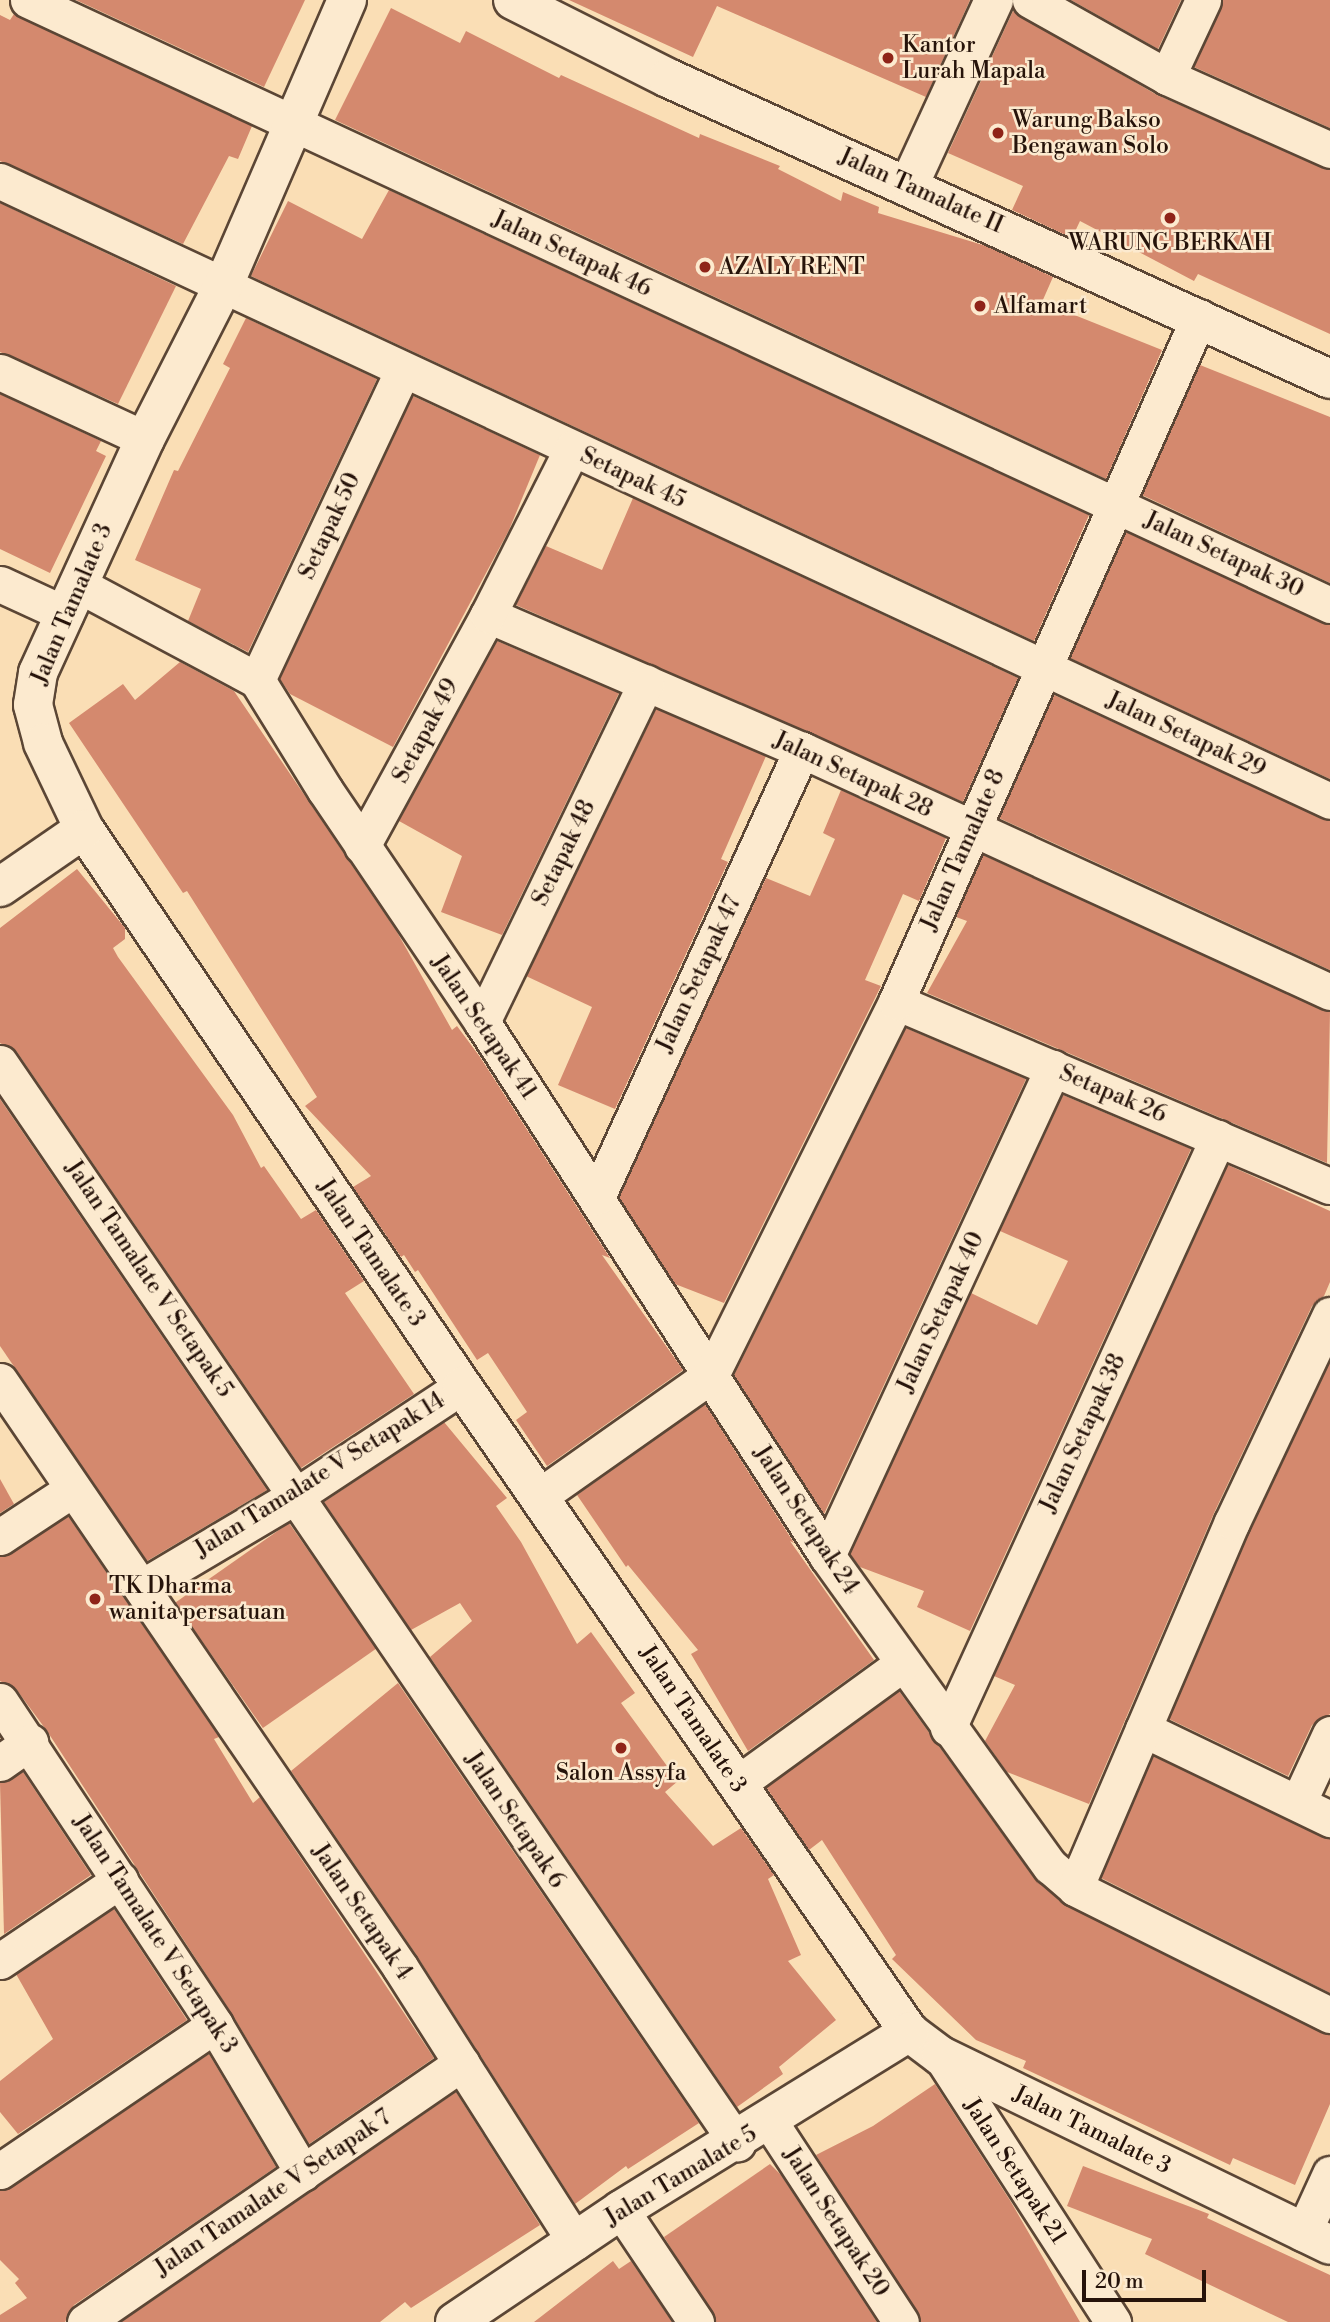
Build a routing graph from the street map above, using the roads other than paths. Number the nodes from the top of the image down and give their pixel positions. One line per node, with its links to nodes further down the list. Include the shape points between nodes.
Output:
1 (28, 0): 8 (street, Jalan Setapak 46)
2 (347, 0): 8 (street, Jalan Tamalate 3)
3 (513, 0): 11 (street, Jalan Tamalate II, via 667,78)
4 (994, 0): 11 (street)
5 (1030, 0): 7 (street)
6 (1203, 0): 7 (street)
7 (1167, 77): 9 (street)
8 (292, 122): 12 (street, Jalan Tamalate 3); 19 (street, Jalan Setapak 46)
9 (1330, 150)
10 (0, 181): 12 (street, Setapak 45)
11 (909, 185): 13 (street, Jalan Tamalate II)
12 (224, 284): 15 (street, Setapak 45); 17 (street, Jalan Tamalate 3)
13 (1199, 317): 16 (street, Jalan Tamalate II); 19 (street, Jalan Tamalate 8)
14 (0, 372): 17 (street)
15 (402, 372): 18 (street, Setapak 45); 25 (street, Setapak 50)
16 (1330, 379)
17 (145, 439): 21 (street, Jalan Tamalate 3)
18 (572, 449): 23 (street, Setapak 49); 24 (street, Setapak 45)
19 (1118, 505): 22 (street, Jalan Setapak 30); 24 (street, Jalan Tamalate 8)
20 (0, 584): 21 (street)
21 (71, 599): 25 (street); 29 (street, Jalan Tamalate 3, via 38,673 33,705 43,743)
22 (1330, 605)
23 (488, 615): 26 (street, Jalan Setapak 28); 31 (street, Setapak 49)
24 (1043, 669): 28 (street, Jalan Setapak 29); 30 (street, Jalan Tamalate 8)
25 (257, 680): 31 (street, Jalan Setapak 41)
26 (646, 683): 27 (street, Jalan Setapak 28); 35 (street, Setapak 48)
27 (802, 751): 30 (street, Jalan Setapak 28); 40 (street, Jalan Setapak 47)
28 (1330, 801)
29 (84, 829): 32 (street); 44 (street, Jalan Tamalate 3)
30 (972, 830): 33 (street, Jalan Setapak 28); 34 (street, Jalan Tamalate 8)
31 (362, 846): 35 (street, Jalan Setapak 41)
32 (0, 887)
33 (1330, 992)
34 (896, 1002): 37 (street, Setapak 26); 42 (street, Jalan Tamalate 8)
35 (482, 1022): 40 (street, Jalan Setapak 41)
36 (0, 1063): 46 (street, Jalan Tamalate V Setapak 5)
37 (1053, 1068): 38 (street, Setapak 26); 49 (street, Jalan Setapak 40)
38 (1218, 1138): 39 (street, Setapak 26); 53 (street, Jalan Setapak 38)
39 (1330, 1186)
40 (597, 1197): 42 (street, Jalan Setapak 41)
41 (1330, 1315): 54 (street, via 1232,1522)
42 (711, 1375): 47 (street); 49 (street, Jalan Setapak 24)
43 (0, 1381): 45 (street, Jalan Setapak 4)
44 (462, 1386): 46 (street, Jalan Tamalate V Setapak 14); 47 (street, Jalan Tamalate 3)
45 (73, 1489): 48 (street); 50 (street, Jalan Setapak 4)
46 (297, 1495): 50 (street, Jalan Tamalate V Setapak 14); 70 (street, Jalan Setapak 6)
47 (541, 1495): 58 (street, Jalan Tamalate 3)
48 (0, 1537)
49 (827, 1556): 51 (street, Jalan Setapak 24)
50 (142, 1587): 68 (street, Jalan Setapak 4)
51 (902, 1664): 53 (street, Jalan Setapak 24); 58 (street)
52 (0, 1701): 56 (street, Jalan Tamalate V Setapak 3)
53 (948, 1728): 62 (street, Jalan Setapak 24, via 1050,1866)
54 (1143, 1729): 59 (street); 62 (street)
55 (1330, 1734): 59 (street)
56 (30, 1742): 57 (street); 61 (street, Jalan Tamalate V Setapak 3)
57 (0, 1763)
58 (737, 1784): 66 (street, Jalan Tamalate 3)
59 (1298, 1803): 60 (street)
60 (1330, 1819)
61 (120, 1880): 63 (street); 65 (street, Jalan Tamalate V Setapak 3)
62 (1075, 1888): 64 (street, Jalan Setapak 24)
63 (0, 1961)
64 (1330, 2015)
65 (215, 2025): 71 (street); 72 (street, Jalan Tamalate V Setapak 3)
66 (909, 2032): 67 (street, Jalan Tamalate 3); 69 (street, Jalan Tamalate 5)
67 (941, 2056): 75 (street, Jalan Tamalate 3); 81 (street, Jalan Setapak 21)
68 (462, 2063): 72 (street, Jalan Tamalate V Setapak 7); 76 (street, Jalan Setapak 4)
69 (770, 2122): 70 (street, Jalan Tamalate 5); 80 (street, Jalan Setapak 20)
70 (737, 2143): 74 (street, Jalan Tamalate 5)
71 (0, 2171)
72 (303, 2173): 78 (street, Jalan Tamalate V Setapak 7)
73 (1330, 2174): 75 (street)
74 (621, 2210): 76 (street, Jalan Tamalate 5); 79 (street)
75 (1317, 2239)
76 (575, 2242): 77 (street, Jalan Tamalate 5)
77 (471, 2318)
78 (85, 2322)
79 (696, 2322)
80 (901, 2322)
81 (1112, 2322)

